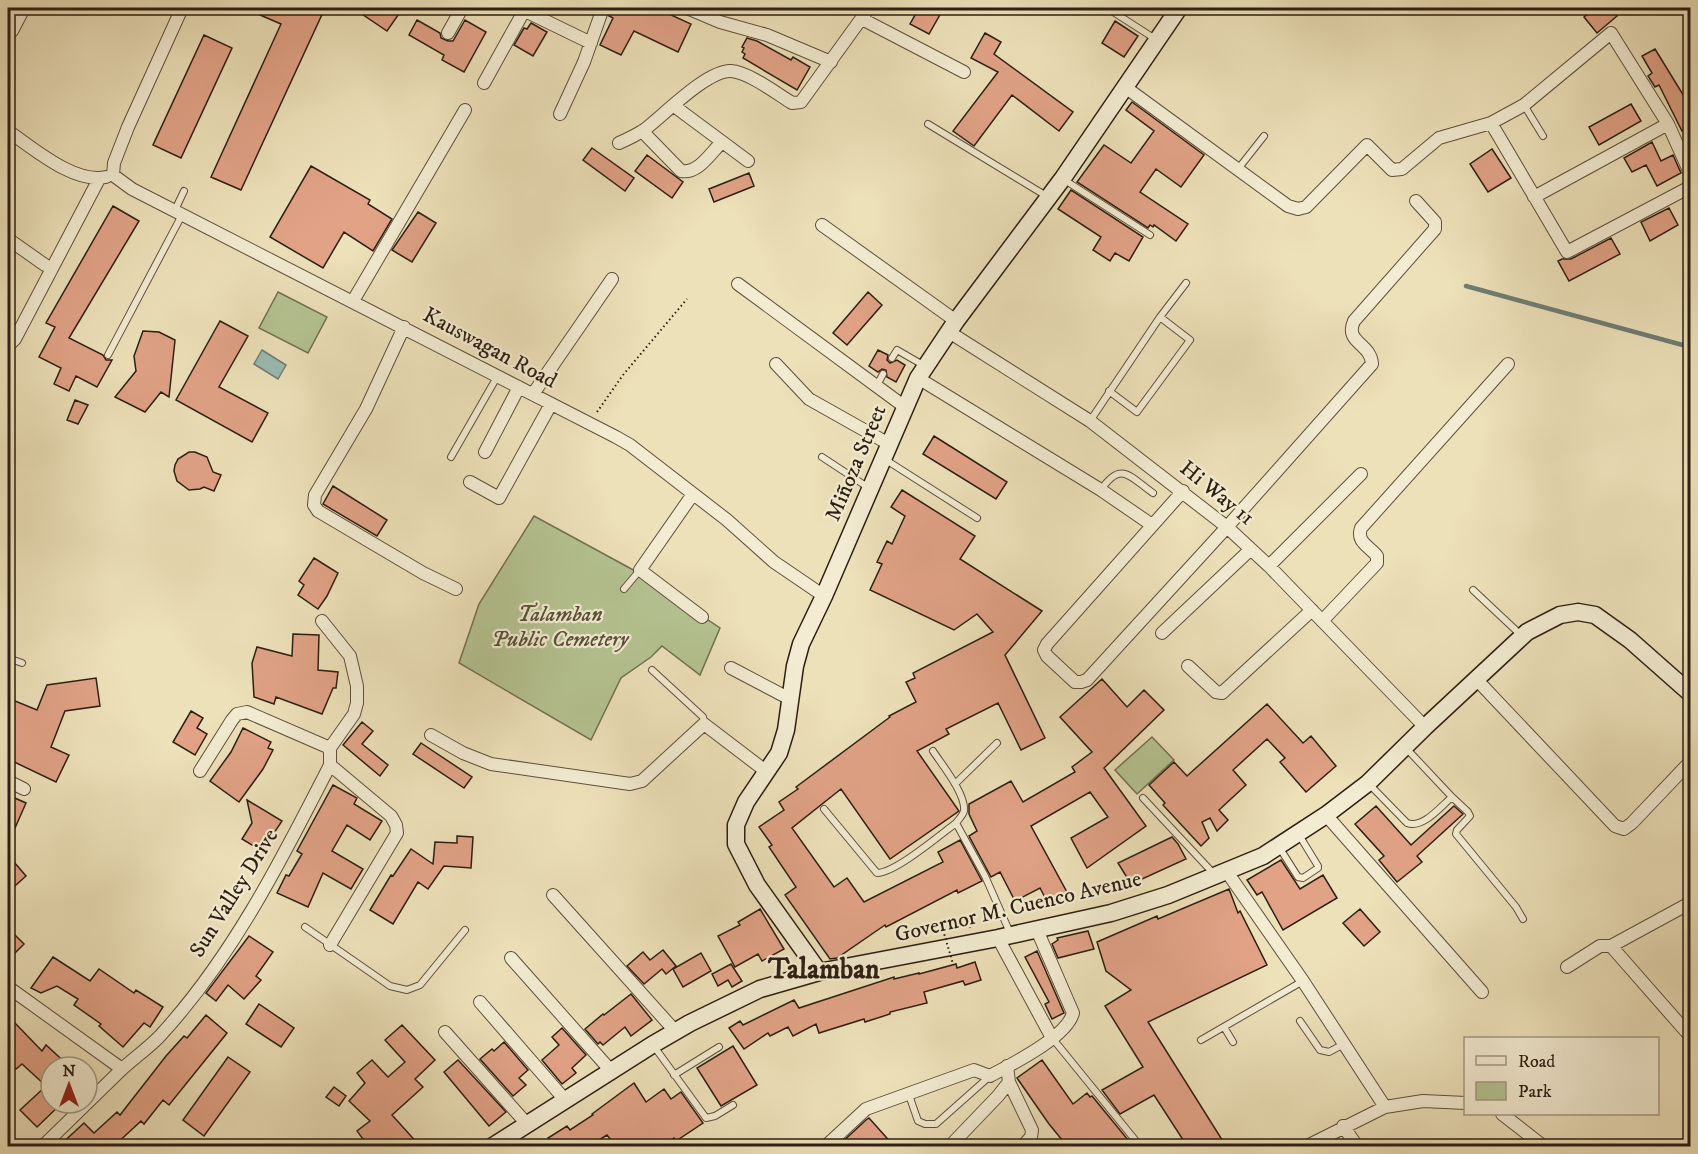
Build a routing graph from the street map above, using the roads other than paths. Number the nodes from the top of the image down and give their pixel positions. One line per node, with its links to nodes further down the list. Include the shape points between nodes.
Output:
1 (24, 8): 11 (street)
2 (182, 8): 35 (street, via 128,127)
3 (462, 8): 12 (street)
4 (603, 8): 14 (street)
5 (687, 8): 15 (street)
6 (869, 8): 10 (street)
7 (1107, 8): 13 (lane)
8 (1179, 8): 13 (main road, Miñoza Street)
9 (521, 9): 14 (street); 17 (street)
10 (861, 19): 15 (street); 16 (street)
11 (8, 32)
12 (448, 33)
13 (1157, 40): 18 (main road, Miñoza Street)
14 (591, 43): 22 (street)
15 (831, 62): 20 (street, via 798,104 730,71 706,80)
16 (964, 72)
17 (484, 83)
18 (1125, 87): 33 (street); 36 (main road, Miñoza Street)
19 (1524, 105): 23 (street); 25 (street, via 1611,33); 29 (lane)
20 (674, 106): 27 (street); 30 (street)
21 (465, 110): 51 (street)
22 (560, 114)
23 (1491, 123): 33 (street, via 1439,138 1395,171 1367,145 1306,207 1288,206); 41 (street)
24 (928, 124): 40 (lane)
25 (1668, 124): 34 (street); 41 (street)
26 (8, 131): 37 (street, via 61,167)
27 (642, 131): 30 (street, via 681,171 687,172 698,167); 31 (street)
28 (1264, 136): 33 (lane)
29 (1544, 136)
30 (721, 142): 32 (street)
31 (620, 143)
32 (748, 161)
33 (1237, 169)
34 (1690, 173)
35 (112, 175): 37 (street); 43 (street, Kauswagan Road)
36 (1063, 178): 40 (main road, Miñoza Street); 45 (lane)
37 (99, 179): 55 (street)
38 (1690, 186): 41 (street, via 1566,252)
39 (184, 191): 43 (lane)
40 (1049, 197): 54 (main road, Miñoza Street)
41 (1534, 197)
42 (1416, 201): 83 (street, via 1435,222 1434,231 1350,328 1352,336 1369,352 1372,364)
43 (179, 212): 51 (street, Kauswagan Road); 56 (lane)
44 (822, 225): 54 (street, Hi Way 11)
45 (1150, 235)
46 (8, 239): 47 (street)
47 (45, 264)
48 (612, 279): 66 (street)
49 (1186, 283): 52 (lane)
50 (738, 284): 64 (street)
51 (353, 301): 53 (street, Kauswagan Road)
52 (1160, 317): 65 (lane); 65 (lane, via 1190,340 1137,412)
53 (404, 327): 62 (street, Kauswagan Road); 87 (street, via 366,409 315,495 314,505 318,511)
54 (952, 327): 60 (main road, Miñoza Street); 69 (street, Hi Way 11)
55 (8, 346)
56 (108, 355)
57 (892, 358): 60 (lane, via 897,350)
58 (776, 364): 70 (street, via 809,399)
59 (1508, 364): 94 (street, via 1361,528 1360,540 1377,556 1377,563)
60 (922, 373): 68 (main road, Miñoza Street); 77 (street)
61 (883, 374): 64 (lane)
62 (497, 377): 63 (street, Kauswagan Road); 72 (lane)
63 (519, 387): 66 (street, Kauswagan Road); 71 (street)
64 (876, 387): 68 (street)
65 (1109, 392): 69 (lane)
66 (533, 394): 67 (street, Kauswagan Road)
67 (551, 404): 75 (street, via 499,498); 80 (street, Kauswagan Road, via 630,445)
68 (904, 407): 70 (main road, Miñoza Street)
69 (1090, 421): 78 (street, Hi Way 11)
70 (886, 451): 76 (main road, Miñoza Street); 81 (lane)
71 (485, 452)
72 (451, 457)
73 (822, 457): 76 (lane)
74 (1361, 474): 85 (street)
75 (470, 482)
76 (869, 489): 90 (main road, Miñoza Street)
77 (1101, 490): 79 (lane, via 1111,477 1123,472); 82 (street)
78 (1183, 491): 82 (street); 83 (street, Hi Way 11)
79 (1153, 493)
80 (693, 494): 86 (street); 90 (street, Kauswagan Road, via 774,562)
81 (977, 518)
82 (1152, 525): 83 (street, via 1044,650 1075,682 1087,680)
83 (1227, 527): 84 (street, Hi Way 11)
84 (1251, 549): 85 (street, Hi Way 11); 95 (street)
85 (1269, 566): 91 (street, Hi Way 11)
86 (640, 570): 88 (lane); 92 (street)
87 (456, 589)
88 (624, 589)
89 (1473, 590): 96 (lane)
90 (824, 596): 104 (main road, Miñoza Street, via 801,644)
91 (1312, 610): 94 (street, Hi Way 11); 99 (street, via 1222,693)
92 (702, 617)
93 (322, 621): 110 (street, via 350,656 357,686 354,714)
94 (1322, 621): 106 (street, Hi Way 11)
95 (1162, 633)
96 (1523, 637): 102 (main road, Governor M. Cuenco Avenue); 103 (main road, Governor M. Cuenco Avenue, via 1560,615 1595,615)
97 (8, 658): 98 (lane)
98 (21, 663)
99 (1188, 666)
100 (731, 668): 104 (street)
101 (652, 670): 105 (lane, via 703,717)
102 (1477, 680): 106 (main road, Governor M. Cuenco Avenue); 112 (street, via 1615,826 1624,829 1632,823)
103 (1690, 693)
104 (790, 699): 115 (main road, Miñoza Street, via 779,753)
105 (704, 724): 107 (street, via 642,780 630,784 490,764); 115 (street)
106 (1425, 727): 109 (main road, Governor M. Cuenco Avenue)
107 (431, 735)
108 (997, 743): 118 (lane)
109 (1405, 746): 117 (main road, Governor M. Cuenco Avenue); 120 (lane)
110 (330, 748): 113 (street, Sun Valley Drive); 114 (street, via 247,712 232,720)
111 (933, 751): 118 (lane)
112 (1690, 762)
113 (330, 765): 135 (street, via 391,816 397,833); 156 (street, Sun Valley Drive, via 273,878 229,947 183,1010)
114 (200, 771)
115 (766, 772): 139 (main road, Miñoza Street, via 736,825 736,844 757,885)
116 (8, 781): 119 (street)
117 (1368, 783): 120 (lane, via 1413,825 1420,824); 123 (main road, Governor M. Cuenco Avenue)
118 (955, 784): 124 (lane, via 964,809)
119 (24, 789)
120 (1452, 797): 130 (lane, via 1470,816 1457,830 1458,839 1511,900)
121 (1143, 798): 127 (lane)
122 (824, 809): 124 (lane, via 877,873 904,861)
123 (1326, 815): 125 (main road, Governor M. Cuenco Avenue); 142 (street)
124 (956, 823): 134 (lane, via 985,876)
125 (1298, 834): 126 (main road, Governor M. Cuenco Avenue); 126 (lane, via 1318,868 1300,879)
126 (1279, 847): 127 (main road, Governor M. Cuenco Avenue)
127 (1222, 874): 133 (main road, Governor M. Cuenco Avenue, via 1120,910); 140 (street)
128 (553, 895): 147 (street)
129 (1690, 903): 136 (street)
130 (1523, 920)
131 (305, 927): 135 (lane)
132 (465, 930): 135 (lane, via 420,985 407,990 390,986)
133 (1037, 930): 134 (main road, Governor M. Cuenco Avenue); 149 (street, via 1073,1013)
134 (1005, 937): 139 (main road, Governor M. Cuenco Avenue); 149 (street)
135 (330, 945)
136 (1611, 946): 138 (street, via 1600,946); 148 (street)
137 (512, 958): 157 (street)
138 (1566, 967)
139 (819, 972): 147 (main road, Governor M. Cuenco Avenue, via 760,988)
140 (1303, 981): 145 (lane); 152 (street)
141 (8, 987): 156 (street)
142 (1482, 992)
143 (480, 1002): 162 (street)
144 (1300, 1021): 152 (lane, via 1320,1050 1329,1052)
145 (1224, 1027): 150 (lane); 151 (lane)
146 (445, 1032): 167 (street)
147 (676, 1032): 153 (main road, Governor M. Cuenco Avenue)
148 (1690, 1036)
149 (1052, 1038): 155 (street); 174 (lane)
150 (1201, 1040)
151 (1233, 1042)
152 (1344, 1044): 165 (street)
153 (652, 1045): 157 (main road, Governor M. Cuenco Avenue); 158 (lane)
154 (719, 1047): 158 (lane)
155 (1007, 1066): 159 (street); 160 (street)
156 (122, 1070): 170 (street, Sun Valley Drive)
157 (612, 1072): 162 (main road, Governor M. Cuenco Avenue)
158 (674, 1075): 164 (lane, via 706,1118)
159 (990, 1077): 161 (street, via 974,1070); 161 (lane, via 936,1124 918,1121)
160 (1009, 1082): 172 (street); 173 (street, via 1032,1130)
161 (909, 1095): 171 (street, via 861,1112)
162 (566, 1101): 167 (main road, Governor M. Cuenco Avenue)
163 (1464, 1103): 165 (street, via 1423,1101)
164 (733, 1105)
165 (1384, 1107): 168 (street)
166 (1504, 1115): 177 (street)
167 (527, 1124): 169 (main road, Governor M. Cuenco Avenue)
168 (1343, 1126): 175 (street); 176 (street)
169 (503, 1144)
170 (43, 1146)
171 (826, 1146)
172 (950, 1146)
173 (1023, 1146)
174 (1140, 1146)
175 (1307, 1146)
176 (1357, 1146)
177 (1543, 1146)

